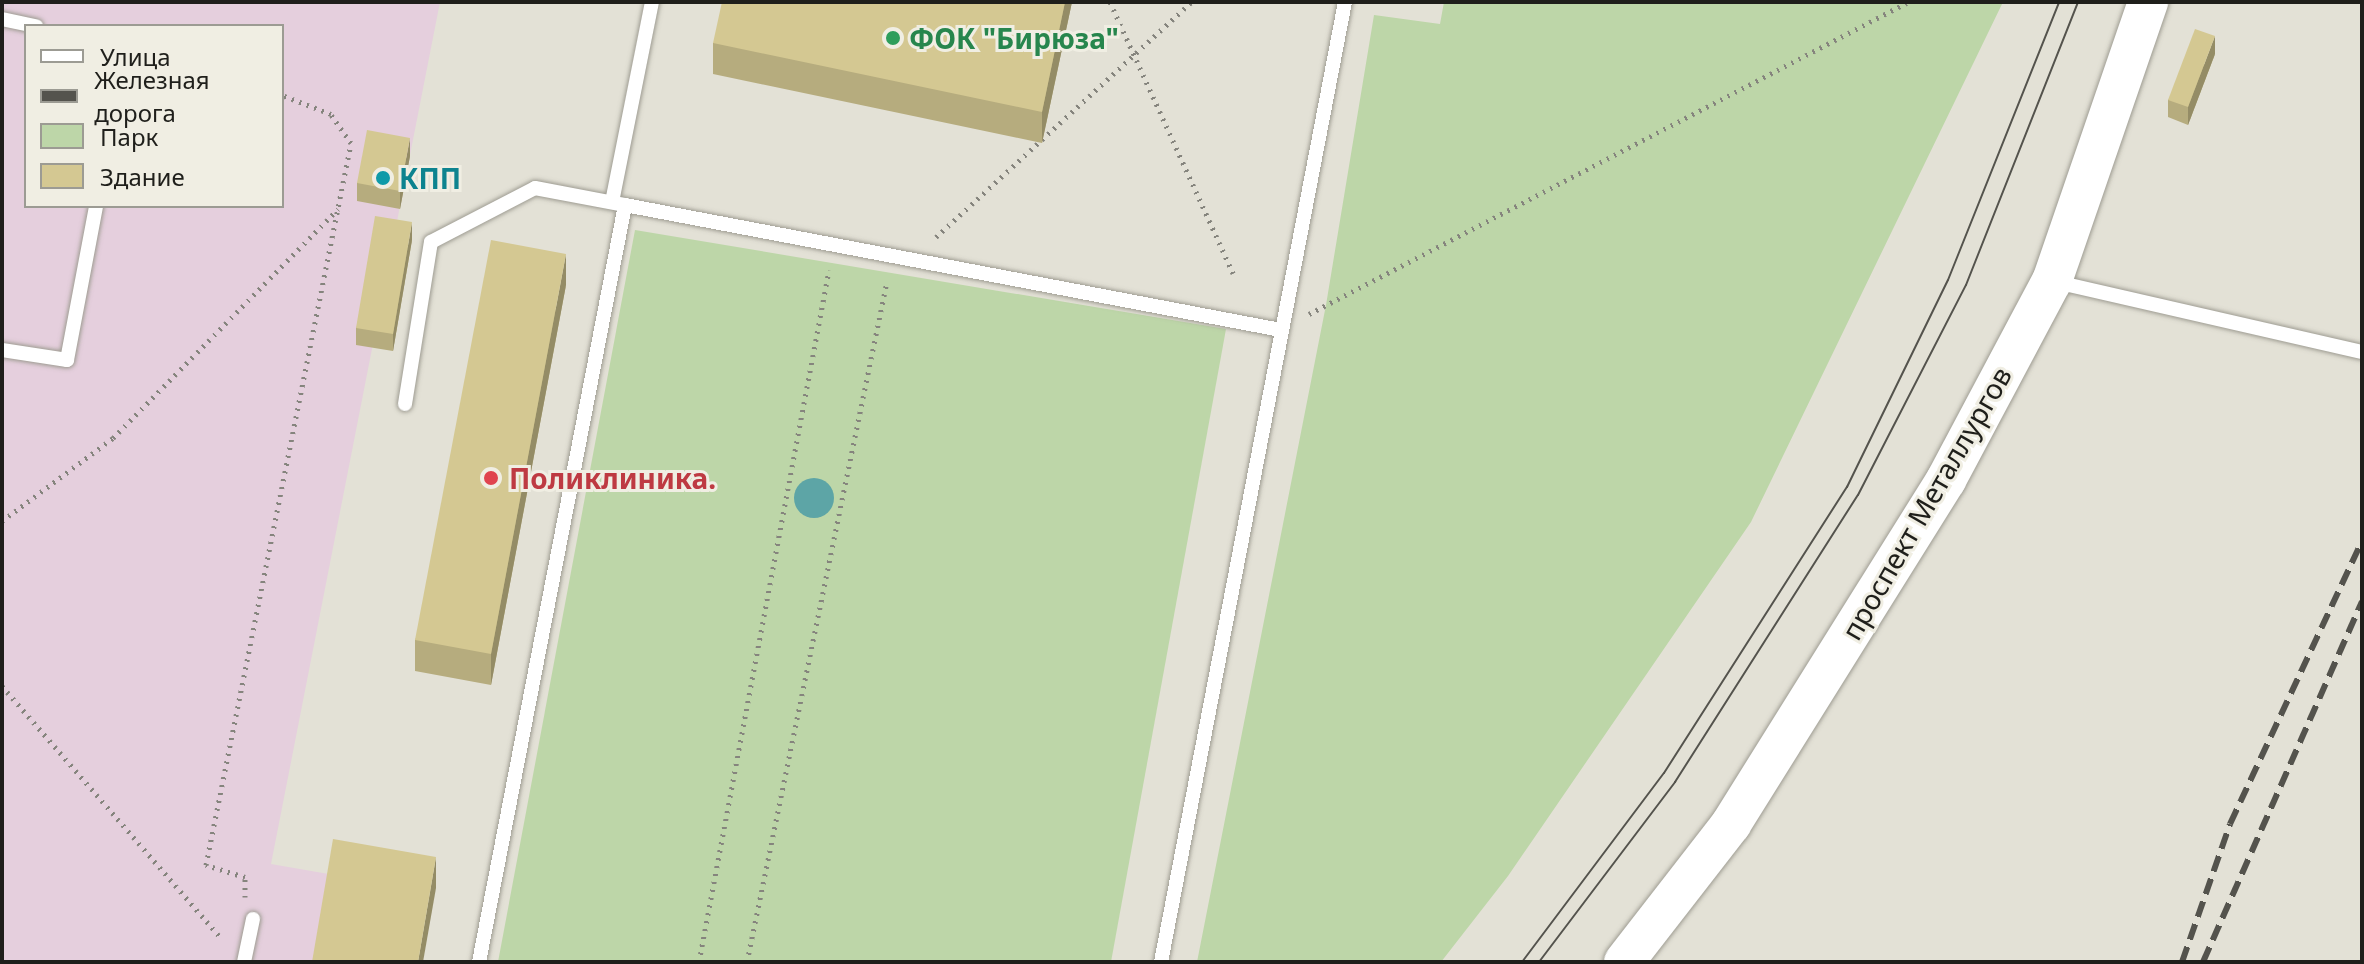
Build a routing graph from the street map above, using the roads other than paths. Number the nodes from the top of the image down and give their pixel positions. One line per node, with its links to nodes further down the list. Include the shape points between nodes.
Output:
1 (652, 2): 6 (lane)
2 (1345, 2): 9 (lane)
3 (2148, 2): 8 (street, проспект Металлургов)
4 (2, 19): 5 (lane)
5 (26, 24)
6 (618, 204): 9 (lane); 12 (lane, via 535,188 431,242); 15 (lane)
7 (96, 208): 10 (lane, via 67,360)
8 (2052, 281): 11 (lane); 17 (street, проспект Металлургов, via 1946,480 1731,824)
9 (1281, 330): 16 (lane)
10 (2, 350)
11 (2362, 352)
12 (405, 404)
13 (253, 919): 14 (lane)
14 (244, 962)
15 (479, 962)
16 (1161, 962)
17 (1624, 962)

